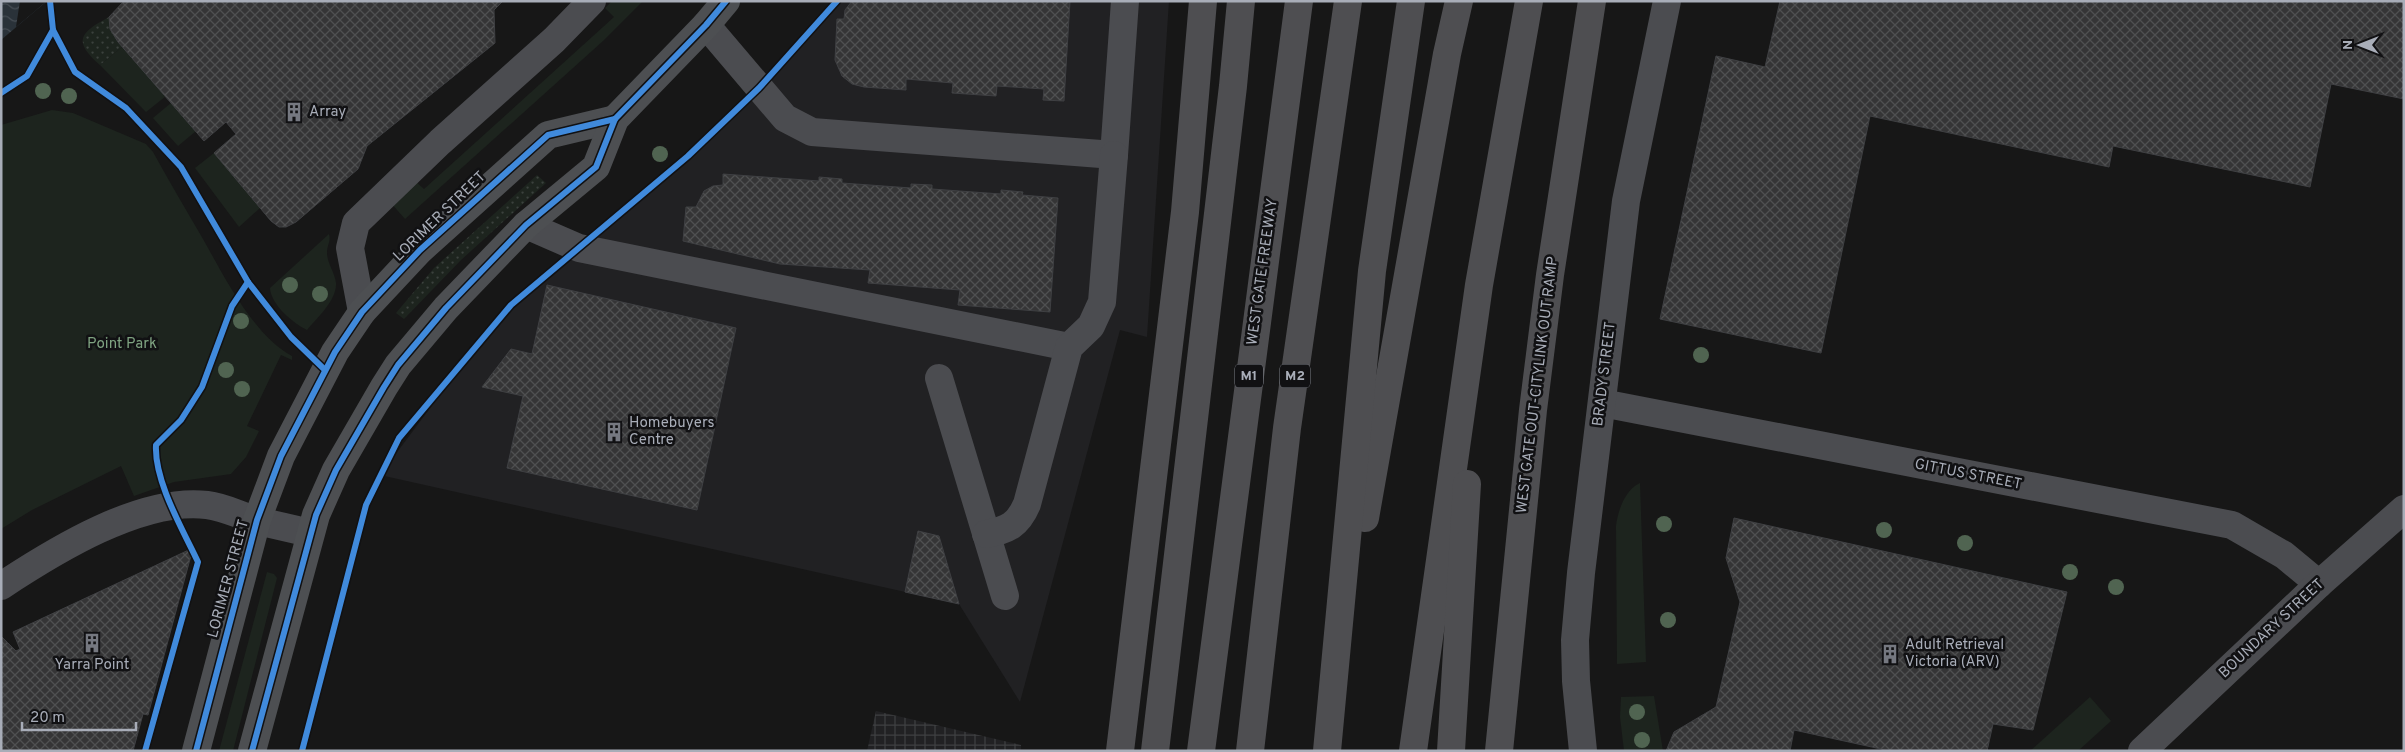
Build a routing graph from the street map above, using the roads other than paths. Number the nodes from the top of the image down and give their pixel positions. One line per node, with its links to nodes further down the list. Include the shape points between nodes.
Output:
1 (592, 1): 19 (street, via 356,223 350,248)
2 (1125, 1): 16 (street)
3 (1203, 1): 33 (highway, via 1185,212)
4 (1241, 1): 14 (highway)
5 (1249, 1): 14 (highway)
6 (1299, 1): 35 (highway, WEST GATE FREEWAY / M1)
7 (1348, 1): 36 (highway, M2, via 1287,428)
8 (1411, 1): 30 (highway, via 1372,271)
9 (1459, 1): 30 (highway, via 1445,64)
10 (1529, 1): 18 (highway)
11 (1667, 1): 22 (street, BRADY STREET, via 1626,201)
12 (1592, 8): 40 (highway, WEST GATE OUT-CITYLINK OUT RAMP, via 1534,400)
13 (716, 9): 15 (main road); 16 (street, via 785,118 812,132)
14 (1233, 86): 34 (highway)
15 (615, 119): 17 (main road, via 596,167); 19 (main road, LORIMER STREET, via 548,135 420,250)
16 (1114, 155): 20 (street, via 1102,302 1091,326)
17 (526, 225): 20 (street, via 579,248); 25 (main road, via 446,308 398,365 340,463)
18 (1479, 286): 38 (highway); 39 (highway)
19 (362, 312): 24 (main road, LORIMER STREET, via 324,369 281,456)
20 (1069, 347): 26 (street, via 1025,510 1005,531)
21 (939, 378): 26 (street)
22 (1602, 403): 27 (street, GITTUS STREET, via 2232,525 2284,555); 41 (street, BRADY STREET, via 1575,640)
23 (2404, 509): 27 (street, BOUNDARY STREET)
24 (257, 520): 25 (street); 28 (street, via 205,505 142,512 74,543); 31 (main road, LORIMER STREET)
25 (310, 533): 32 (main road)
26 (986, 534): 29 (street)
27 (2319, 584): 42 (street, BOUNDARY STREET)
28 (1, 586)
29 (1005, 596)
30 (1329, 722): 37 (highway)
31 (196, 751)
32 (252, 751)
33 (1120, 751)
34 (1155, 751)
35 (1201, 751)
36 (1250, 751)
37 (1327, 751)
38 (1413, 751)
39 (1451, 751)
40 (1499, 751)
41 (1583, 751)
42 (2142, 751)

